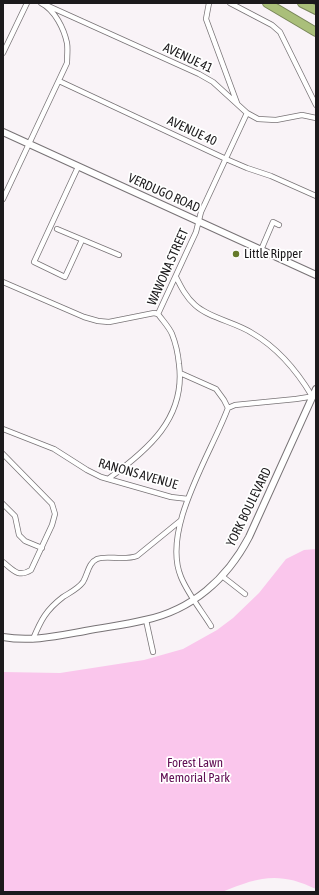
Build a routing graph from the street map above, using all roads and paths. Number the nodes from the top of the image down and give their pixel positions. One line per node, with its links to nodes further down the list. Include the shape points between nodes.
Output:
1 (26, 3): 9 (street)
2 (209, 3): 11 (street, via 206,19)
3 (230, 3): 12 (street, via 280,32)
4 (266, 3): 8 (highway)
5 (302, 3): 7 (highway)
6 (44, 4): 10 (street, via 60,22 67,44 67,63); 11 (street, AVENUE 41, via 199,74 214,82)
7 (316, 10)
8 (316, 32)
9 (3, 53)
10 (60, 81): 16 (street); 17 (street, AVENUE 40)
11 (237, 105): 13 (street, AVENUE 41)
12 (316, 105)
13 (247, 113): 14 (street, AVENUE 41, via 258,119 276,120 302,116); 17 (street, WAWONA STREET)
14 (316, 118)
15 (3, 132): 16 (street, VERDUGO ROAD)
16 (30, 144): 18 (street, VERDUGO ROAD); 20 (street)
17 (226, 159): 19 (street, AVENUE 40); 21 (street, WAWONA STREET)
18 (78, 167): 21 (street, VERDUGO ROAD); 24 (street, via 34,262 65,277)
19 (316, 196)
20 (3, 199)
21 (199, 221): 25 (street, VERDUGO ROAD); 28 (street, WAWONA STREET)
22 (279, 225): 25 (street, via 273,222)
23 (57, 229): 24 (street)
24 (82, 240): 26 (street)
25 (261, 250): 27 (street, VERDUGO ROAD)
26 (119, 255)
27 (316, 275)
28 (176, 277): 30 (street, WAWONA STREET); 33 (street, via 186,295 203,311 253,333 283,356)
29 (3, 282): 30 (street, via 98,321 109,322)
30 (158, 314): 31 (street, WAWONA STREET, via 175,342)
31 (180, 373): 34 (street, via 216,389); 37 (street, WAWONA STREET, via 175,407 166,425 146,448)
32 (316, 389): 33 (street, YORK BOULEVARD)
33 (314, 396): 34 (street, via 235,405); 43 (street, YORK BOULEVARD, via 242,551)
34 (228, 408): 38 (street)
35 (3, 429): 37 (street, RANONS AVENUE, via 54,449 87,470)
36 (3, 454): 41 (street, via 52,504 55,514)
37 (108, 479): 38 (street, RANONS AVENUE)
38 (188, 499): 40 (street, RANONS AVENUE)
39 (3, 504): 41 (street, via 15,516 19,535 25,541)
40 (180, 521): 45 (street, RANONS AVENUE, via 176,561 180,577); 49 (street, via 137,556 130,559 98,558 93,562 78,587 46,612)
41 (42, 548): 42 (street, via 32,570 26,573 13,571)
42 (3, 562)
43 (222, 576): 44 (street); 45 (street, YORK BOULEVARD)
44 (245, 594)
45 (194, 600): 46 (street, YORK BOULEVARD); 47 (street, RANONS AVENUE)
46 (146, 620): 49 (street, YORK BOULEVARD); 50 (street)
47 (212, 626)
48 (5, 638): 49 (street, YORK BOULEVARD)
49 (33, 639)
50 (153, 652)

